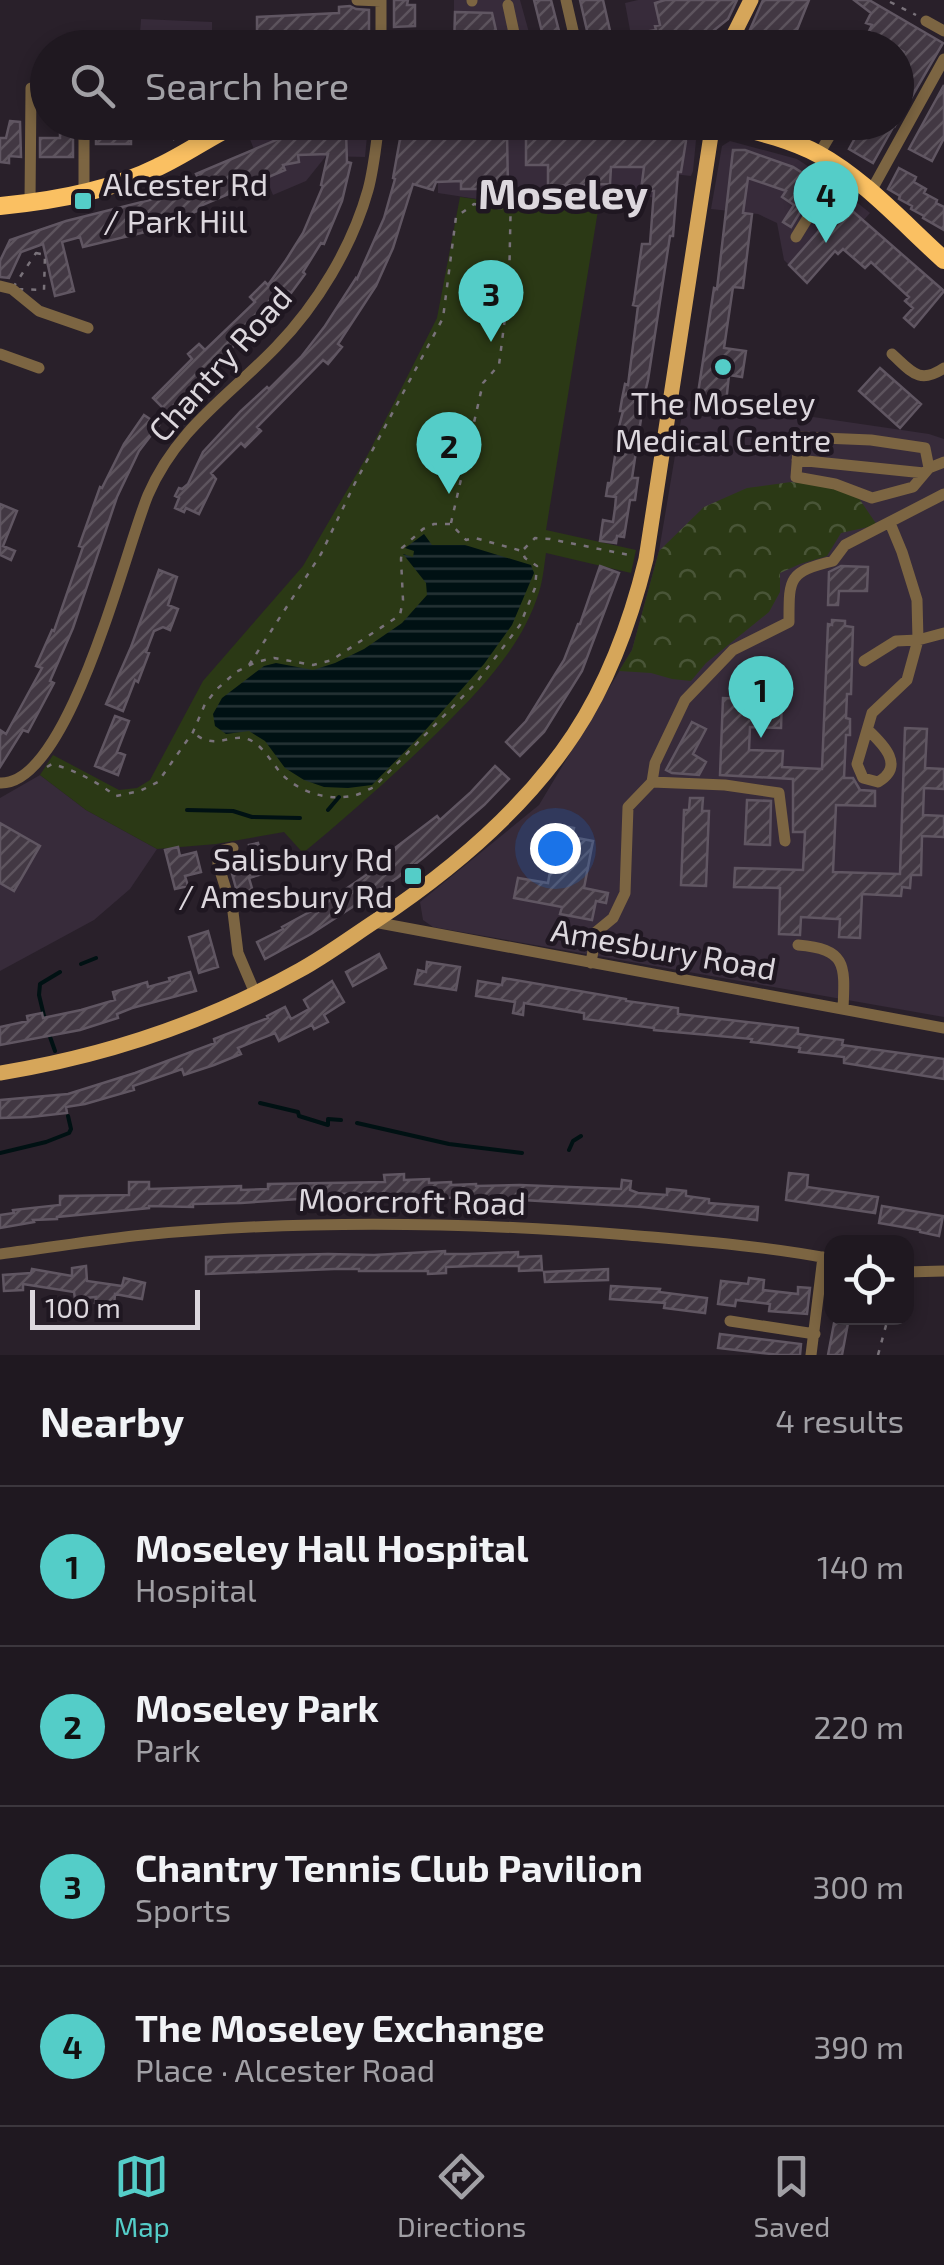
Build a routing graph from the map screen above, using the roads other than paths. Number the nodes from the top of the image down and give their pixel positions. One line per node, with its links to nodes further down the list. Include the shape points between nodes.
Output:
1 (357, 0): 4 (street)
2 (566, 0): 10 (street)
3 (751, 0): 7 (main road)
4 (381, 1): 8 (street)
5 (508, 5): 9 (street)
6 (926, 21): 12 (street)
7 (738, 28): 11 (street)
8 (381, 30)
9 (513, 30)
10 (573, 30)
11 (736, 30)
12 (944, 30)
13 (944, 59): 14 (street)
14 (914, 114)
15 (31, 140): 27 (street)
16 (84, 140): 25 (street)
17 (209, 140): 25 (highway, via 131,180)
18 (376, 140): 49 (street, Chantry Road, via 354,229 318,294 277,346 182,437 154,482 76,698 37,764)
19 (710, 140): 52 (main road, via 646,558 622,637 574,734 543,775 440,876)
20 (790, 140): 23 (highway)
21 (820, 140): 23 (street)
22 (900, 140): 26 (street)
23 (810, 150): 24 (highway)
24 (839, 167): 26 (highway); 29 (street)
25 (84, 192): 27 (highway)
26 (870, 194): 30 (highway)
27 (30, 202): 28 (highway)
28 (0, 206)
29 (796, 236)
30 (944, 260)
31 (6, 288): 32 (street, via 39,310)
32 (88, 328)
33 (0, 354): 35 (street)
34 (892, 354): 36 (street, via 922,377)
35 (39, 368)
36 (944, 368)
37 (797, 460): 39 (street); 39 (street, via 799,437 871,440 925,448); 40 (street, via 796,476 872,498)
38 (944, 462): 39 (street)
39 (926, 471): 40 (street)
40 (914, 487): 42 (street)
41 (944, 494): 42 (street)
42 (924, 505): 43 (street)
43 (890, 523): 45 (street, via 917,600); 48 (street, via 845,545 833,561 804,568 794,580 789,622 733,650 685,700)
44 (944, 632): 45 (street)
45 (918, 640): 46 (street, via 896,641); 47 (street, via 907,680 872,713)
46 (864, 661)
47 (868, 730)
48 (652, 782): 50 (street, via 780,793); 54 (street, via 628,807 625,893 613,918 596,932)
49 (0, 783)
50 (785, 842)
51 (232, 848): 55 (street, via 223,850 218,864 238,953)
52 (374, 922): 54 (street, Amesbury Road); 55 (main road)
53 (798, 945): 56 (street, via 835,954 844,974)
54 (591, 963): 56 (street, Amesbury Road)
55 (255, 993): 58 (main road, via 146,1038)
56 (843, 1009): 57 (street, Amesbury Road)
57 (944, 1028)
58 (0, 1073)
59 (0, 1254): 60 (street, Moorcroft Road, via 144,1235 388,1225 569,1230)
60 (824, 1258)
61 (944, 1271): 62 (street)
62 (914, 1272)
63 (824, 1276): 65 (street, Moorcroft Road)
64 (730, 1322): 65 (street)
65 (814, 1334): 66 (street, Moorcroft Road)
66 (811, 1355)

